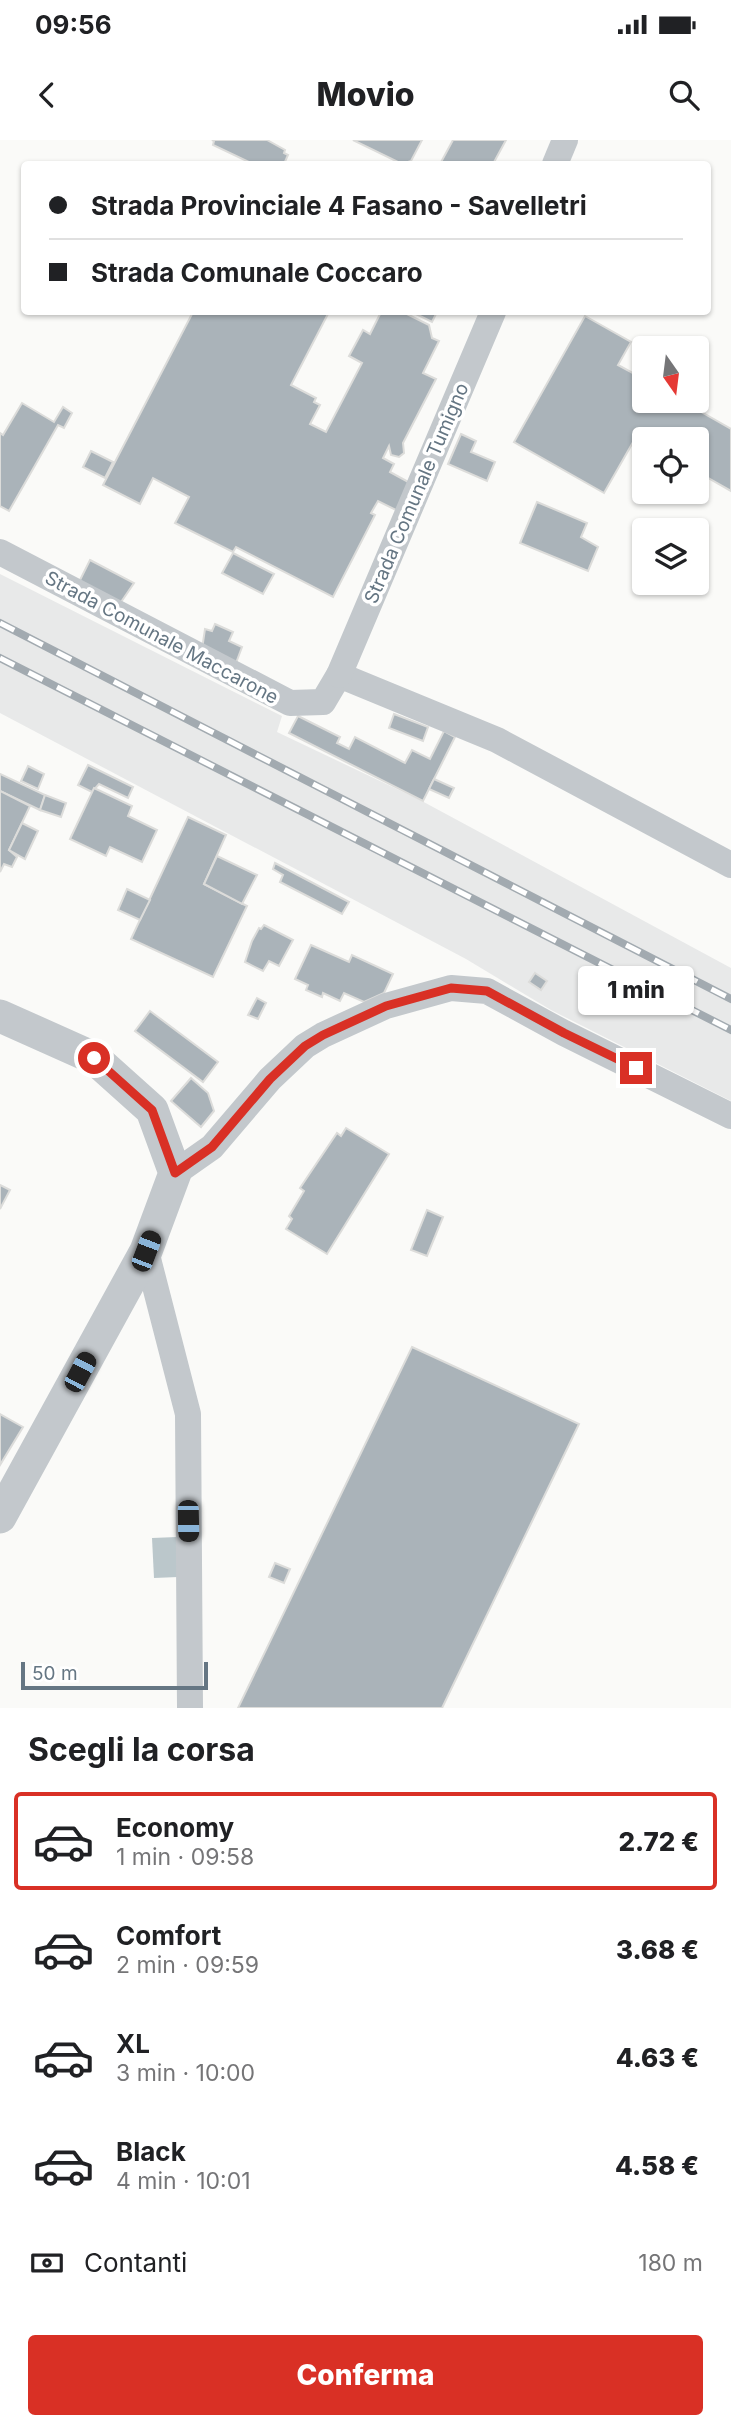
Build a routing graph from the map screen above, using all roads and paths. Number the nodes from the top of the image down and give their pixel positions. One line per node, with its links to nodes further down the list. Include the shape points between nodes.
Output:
1 (565, 140): 2 (street)
2 (556, 161)
3 (492, 315): 5 (street, Strada Comunale Tumigno)
4 (0, 552): 5 (street, Strada Comunale Maccarone, via 290,703 323,702)
5 (339, 675): 6 (street, via 497,740)
6 (731, 865)
7 (0, 1016): 9 (street, via 94,1058 152,1110)
8 (731, 1115): 9 (street, via 487,991 451,988 386,1006 305,1046 212,1147)
9 (175, 1173): 10 (street)
10 (146, 1251): 11 (street); 12 (street, via 188,1414)
11 (0, 1517)
12 (190, 1708)

